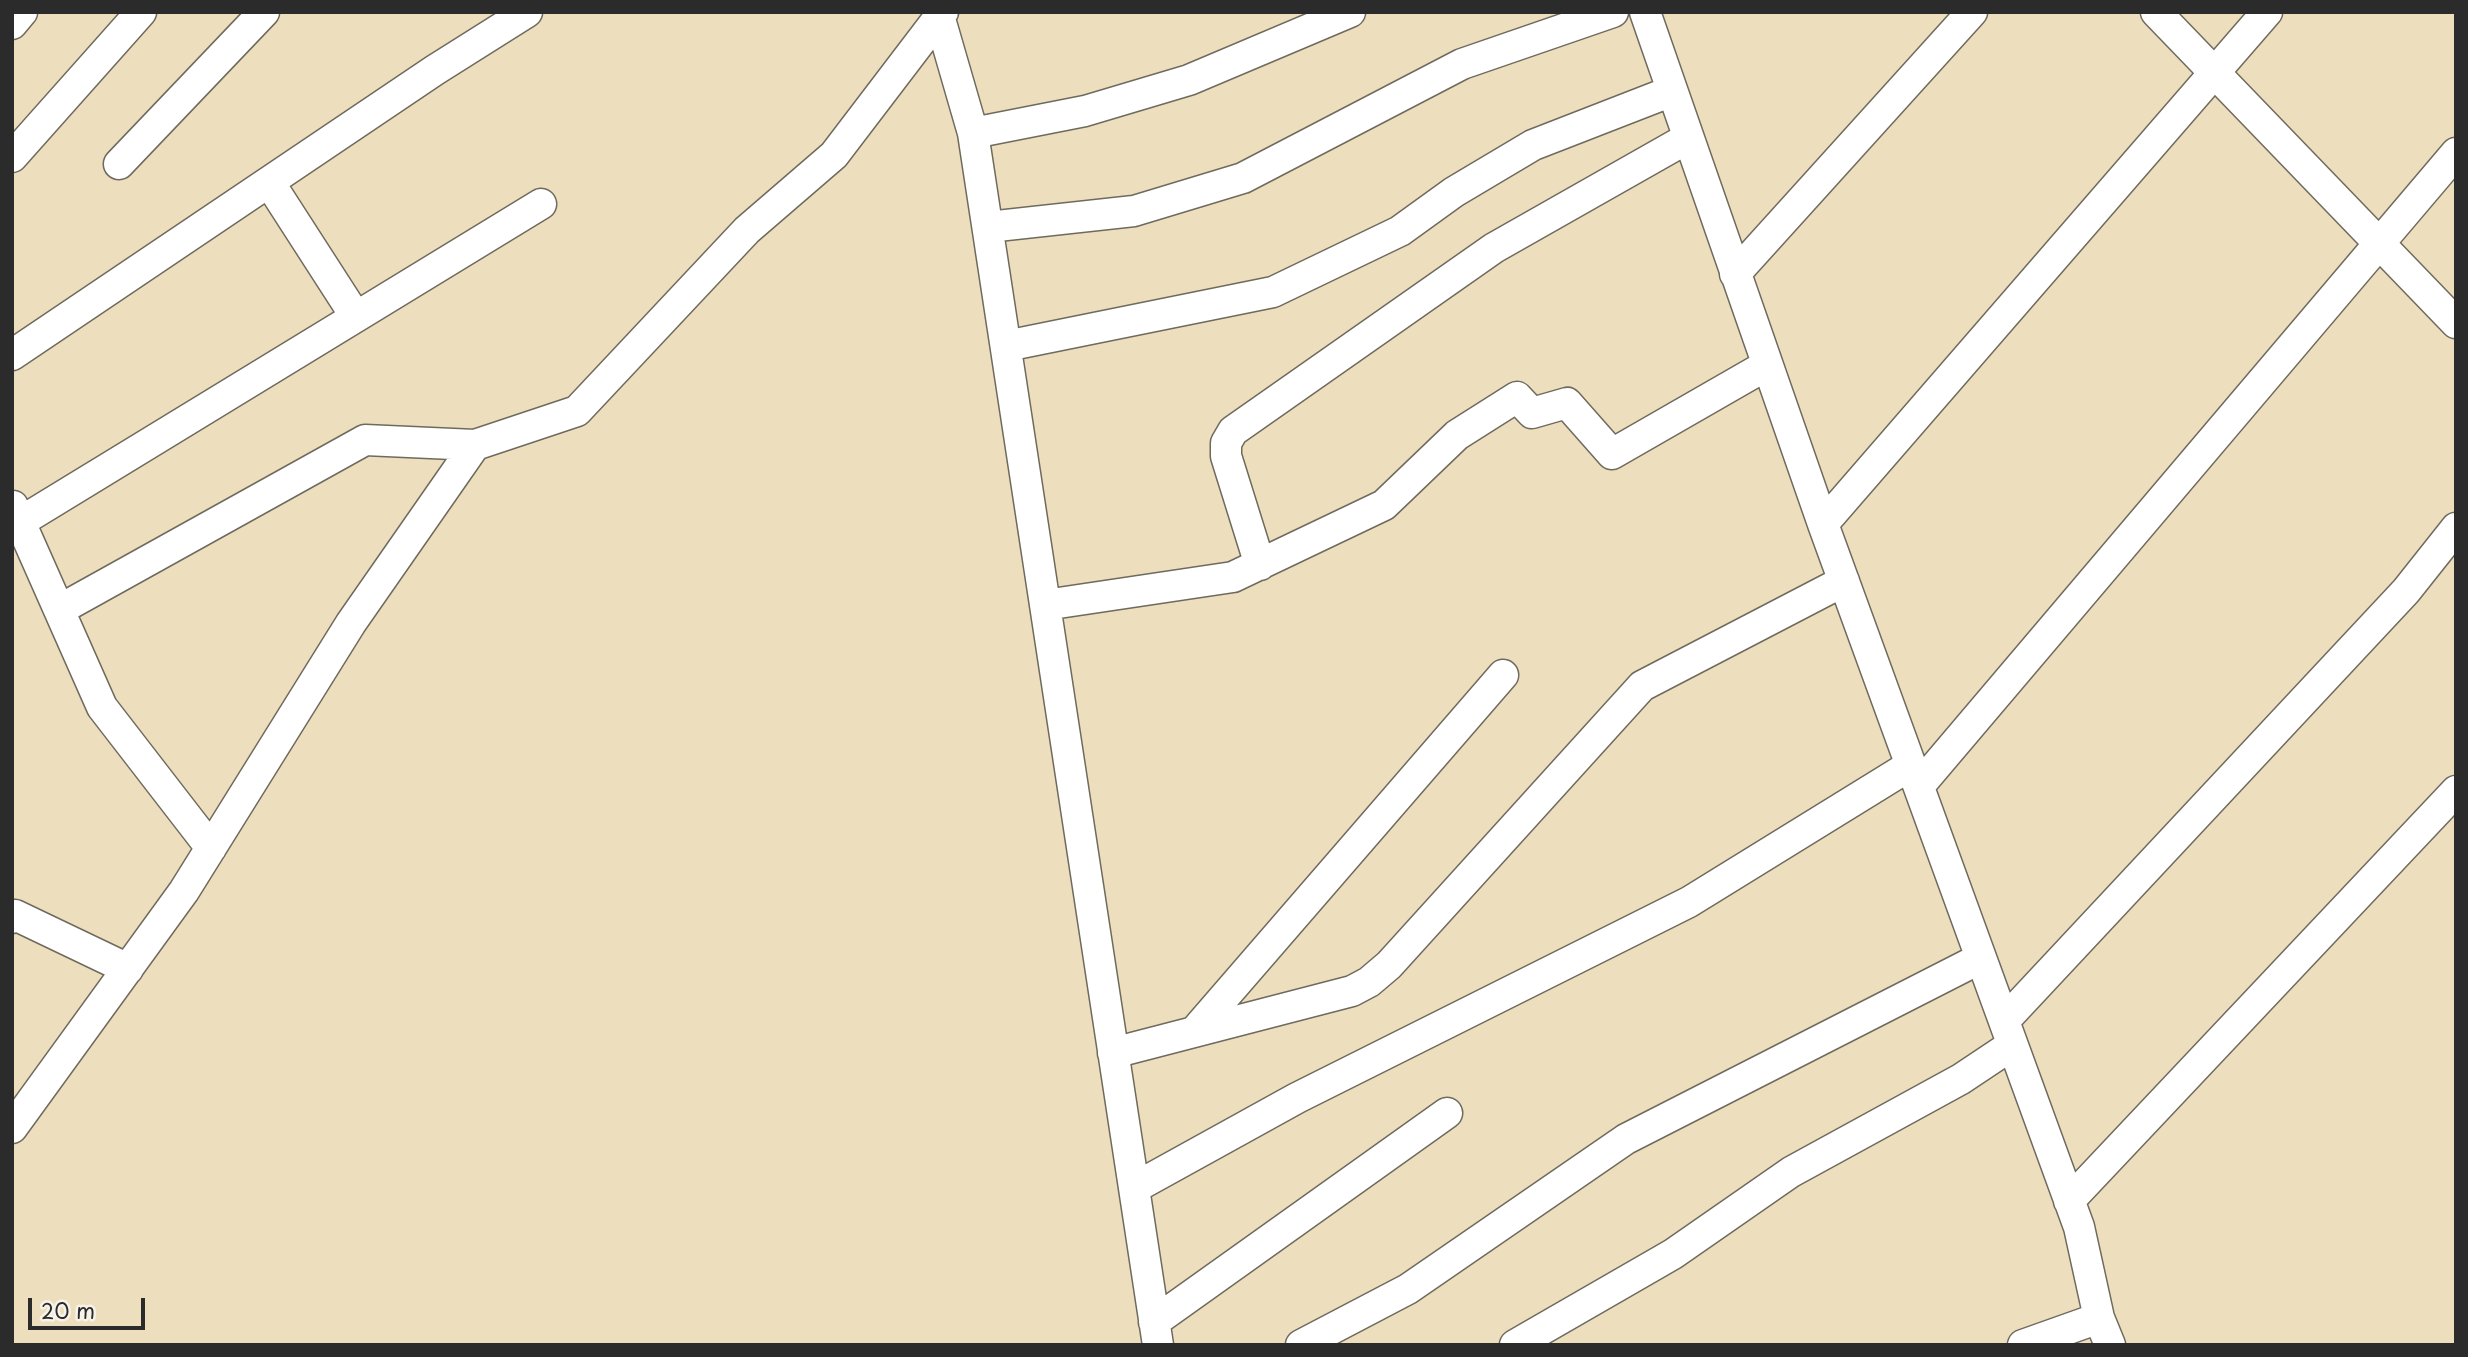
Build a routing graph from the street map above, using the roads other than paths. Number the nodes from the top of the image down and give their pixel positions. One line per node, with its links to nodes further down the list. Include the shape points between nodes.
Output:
1 (22, 12): 12 (street)
2 (141, 12): 18 (street)
3 (264, 12): 19 (street)
4 (527, 12): 20 (street)
5 (1350, 12): 15 (street, via 1189,80 1084,111)
6 (1613, 12): 22 (street, via 1462,64 1243,178 1134,211)
7 (1972, 12): 24 (street)
8 (2156, 12): 13 (street)
9 (2267, 12): 13 (street)
10 (942, 16): 15 (street); 30 (street, via 834,155 747,230 577,411)
11 (1651, 16): 14 (street)
12 (12, 24)
13 (2216, 72): 23 (street); 32 (street)
14 (1672, 91): 16 (street); 27 (street, via 1533,145 1400,231 1273,292)
15 (973, 132): 22 (street)
16 (1688, 138): 24 (street); 34 (street, via 1494,248 1233,431 1226,443 1226,456)
17 (2456, 153): 23 (street)
18 (12, 157)
19 (119, 164)
20 (269, 182): 25 (street); 28 (street)
21 (541, 204): 25 (street)
22 (988, 227): 27 (street)
23 (2379, 243): 26 (street); 39 (street)
24 (1735, 274): 29 (street)
25 (356, 317): 31 (street)
26 (2456, 323)
27 (1006, 346): 36 (street)
28 (12, 355)
29 (1767, 365): 32 (street); 34 (street, via 1612,454 1567,403 1532,413 1517,397 1457,435 1384,505)
30 (475, 445): 37 (street, via 365,440); 41 (street, via 351,623)
31 (16, 513): 37 (street)
32 (1823, 524): 35 (street)
33 (2456, 528): 46 (street, via 2406,592)
34 (1260, 565): 36 (street, via 1233,577)
35 (1844, 581): 39 (street); 45 (street, via 1642,685 1369,982 1352,991)
36 (1045, 605): 47 (street)
37 (59, 610): 41 (street, via 102,707)
38 (1503, 675): 45 (street)
39 (1915, 775): 43 (street); 50 (street, via 1689,901 1297,1098)
40 (2456, 790): 51 (street)
41 (211, 848): 44 (street)
42 (13, 914): 44 (street)
43 (1981, 958): 46 (street); 54 (street, via 1626,1139 1408,1289)
44 (128, 969): 49 (street)
45 (1194, 1032): 47 (street)
46 (2008, 1033): 51 (street); 55 (street, via 1961,1079 1791,1172 1673,1254)
47 (1113, 1053): 50 (street)
48 (1447, 1113): 53 (street)
49 (12, 1128)
50 (1134, 1188): 53 (street)
51 (2069, 1201): 52 (street)
52 (2105, 1331): 56 (street)
53 (1156, 1334)
54 (1301, 1345)
55 (1515, 1345)
56 (2023, 1345)

